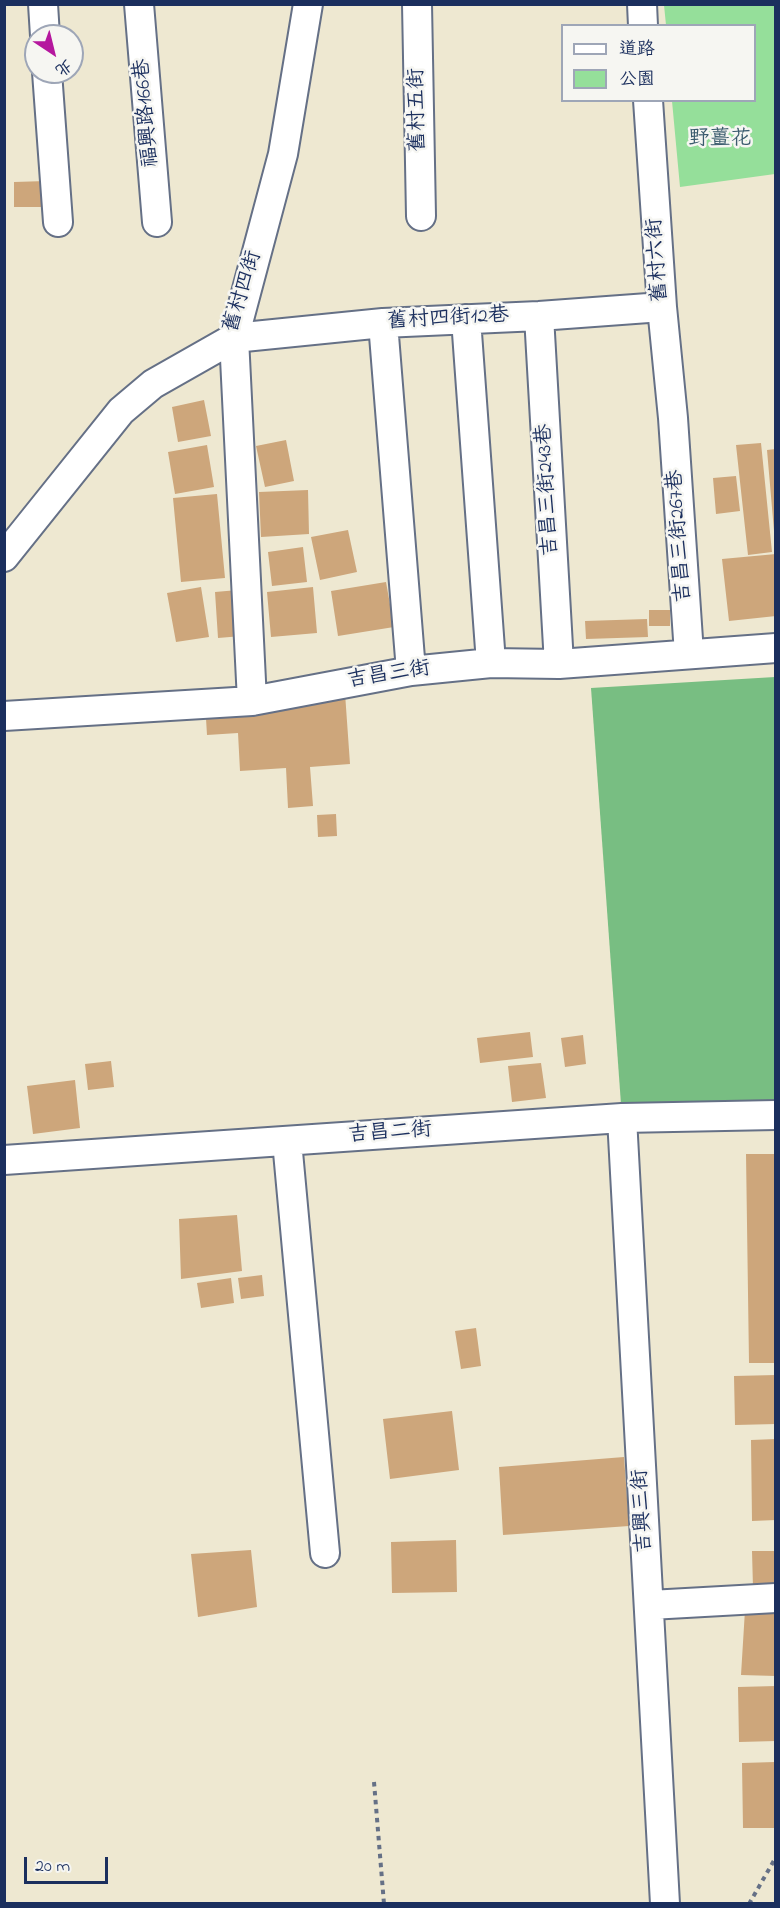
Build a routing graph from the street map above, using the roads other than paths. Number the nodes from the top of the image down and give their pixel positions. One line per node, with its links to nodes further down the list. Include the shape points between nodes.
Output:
1 (42, 4): 6 (street)
2 (139, 4): 12 (street, 福興路166巷)
3 (308, 4): 17 (street, 舊村四街, via 283,154)
4 (417, 4): 10 (street, 舊村五街)
5 (642, 4): 7 (street)
6 (44, 24)
7 (643, 24)
8 (48, 84): 11 (street)
9 (648, 102): 13 (street, 舊村六街)
10 (421, 216)
11 (58, 222)
12 (158, 222)
13 (662, 307): 14 (street, 舊村四街12巷); 18 (street, 舊村六街)
14 (539, 316): 15 (street, 舊村四街12巷); 23 (street, 吉昌三街243巷)
15 (466, 319): 16 (street, 舊村四街12巷); 22 (street)
16 (383, 323): 17 (street, 舊村四街12巷); 24 (street)
17 (234, 338): 19 (street, 舊村四街, via 153,384 121,411); 25 (street)
18 (673, 418): 21 (street, 吉昌三街267巷)
19 (4, 557)
20 (776, 648): 21 (street, 吉昌三街)
21 (688, 654): 23 (street, 吉昌三街)
22 (490, 663): 23 (street, 吉昌三街); 24 (street, 吉昌三街)
23 (560, 664)
24 (411, 671): 25 (street, 吉昌三街)
25 (252, 701): 26 (street, 吉昌三街)
26 (4, 716)
27 (776, 1115): 28 (street, 吉昌二街)
28 (622, 1118): 29 (street, 吉昌二街); 33 (street, 吉興三街)
29 (287, 1141): 30 (street, 吉昌二街); 31 (street)
30 (4, 1160)
31 (325, 1553)
32 (776, 1598): 33 (street)
33 (650, 1605): 34 (street, 吉興三街)
34 (665, 1904)

